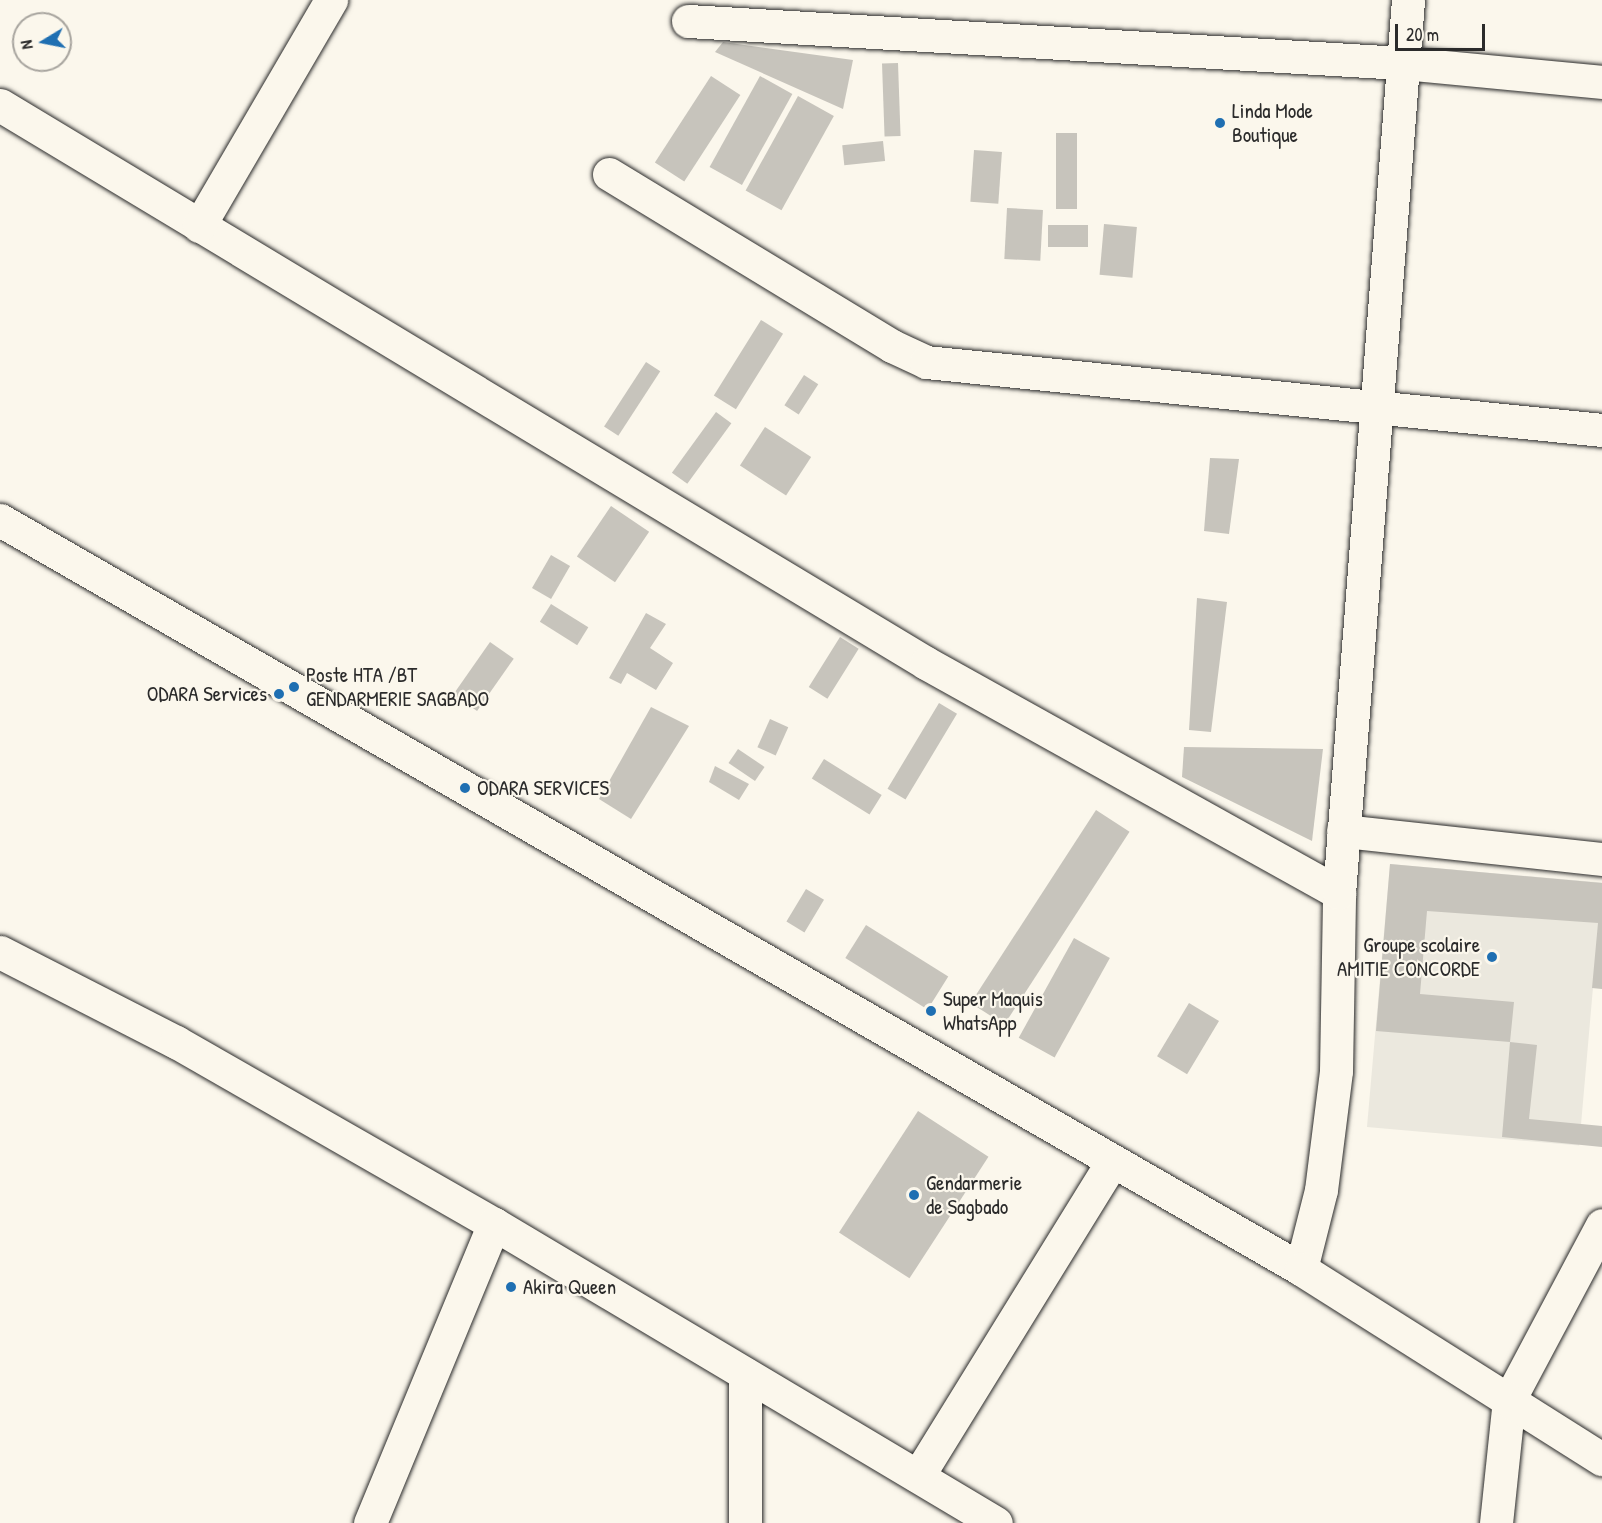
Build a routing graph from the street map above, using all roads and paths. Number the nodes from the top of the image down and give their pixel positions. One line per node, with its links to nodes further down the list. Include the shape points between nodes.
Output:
1 (331, 0): 8 (street)
2 (1408, 0): 4 (street)
3 (688, 21): 4 (street)
4 (1402, 63): 5 (street); 9 (street)
5 (1602, 82)
6 (0, 105): 8 (street)
7 (609, 174): 9 (street, via 892,346 926,362)
8 (199, 226): 14 (street, via 926,663)
9 (1373, 410): 10 (street); 12 (street)
10 (1602, 430)
11 (0, 520): 16 (street)
12 (1343, 831): 13 (street); 14 (street)
13 (1602, 859)
14 (1339, 893): 19 (street, via 1333,1114)
15 (0, 952): 17 (street, via 176,1042)
16 (1112, 1162): 19 (street); 23 (street)
17 (494, 1224): 20 (street); 24 (street)
18 (1602, 1225): 21 (street)
19 (1301, 1269): 21 (street)
20 (745, 1374): 23 (street); 25 (street)
21 (1509, 1400): 22 (street); 27 (street)
22 (1602, 1459)
23 (918, 1476): 26 (street)
24 (370, 1523)
25 (745, 1523)
26 (996, 1523)
27 (1496, 1523)

